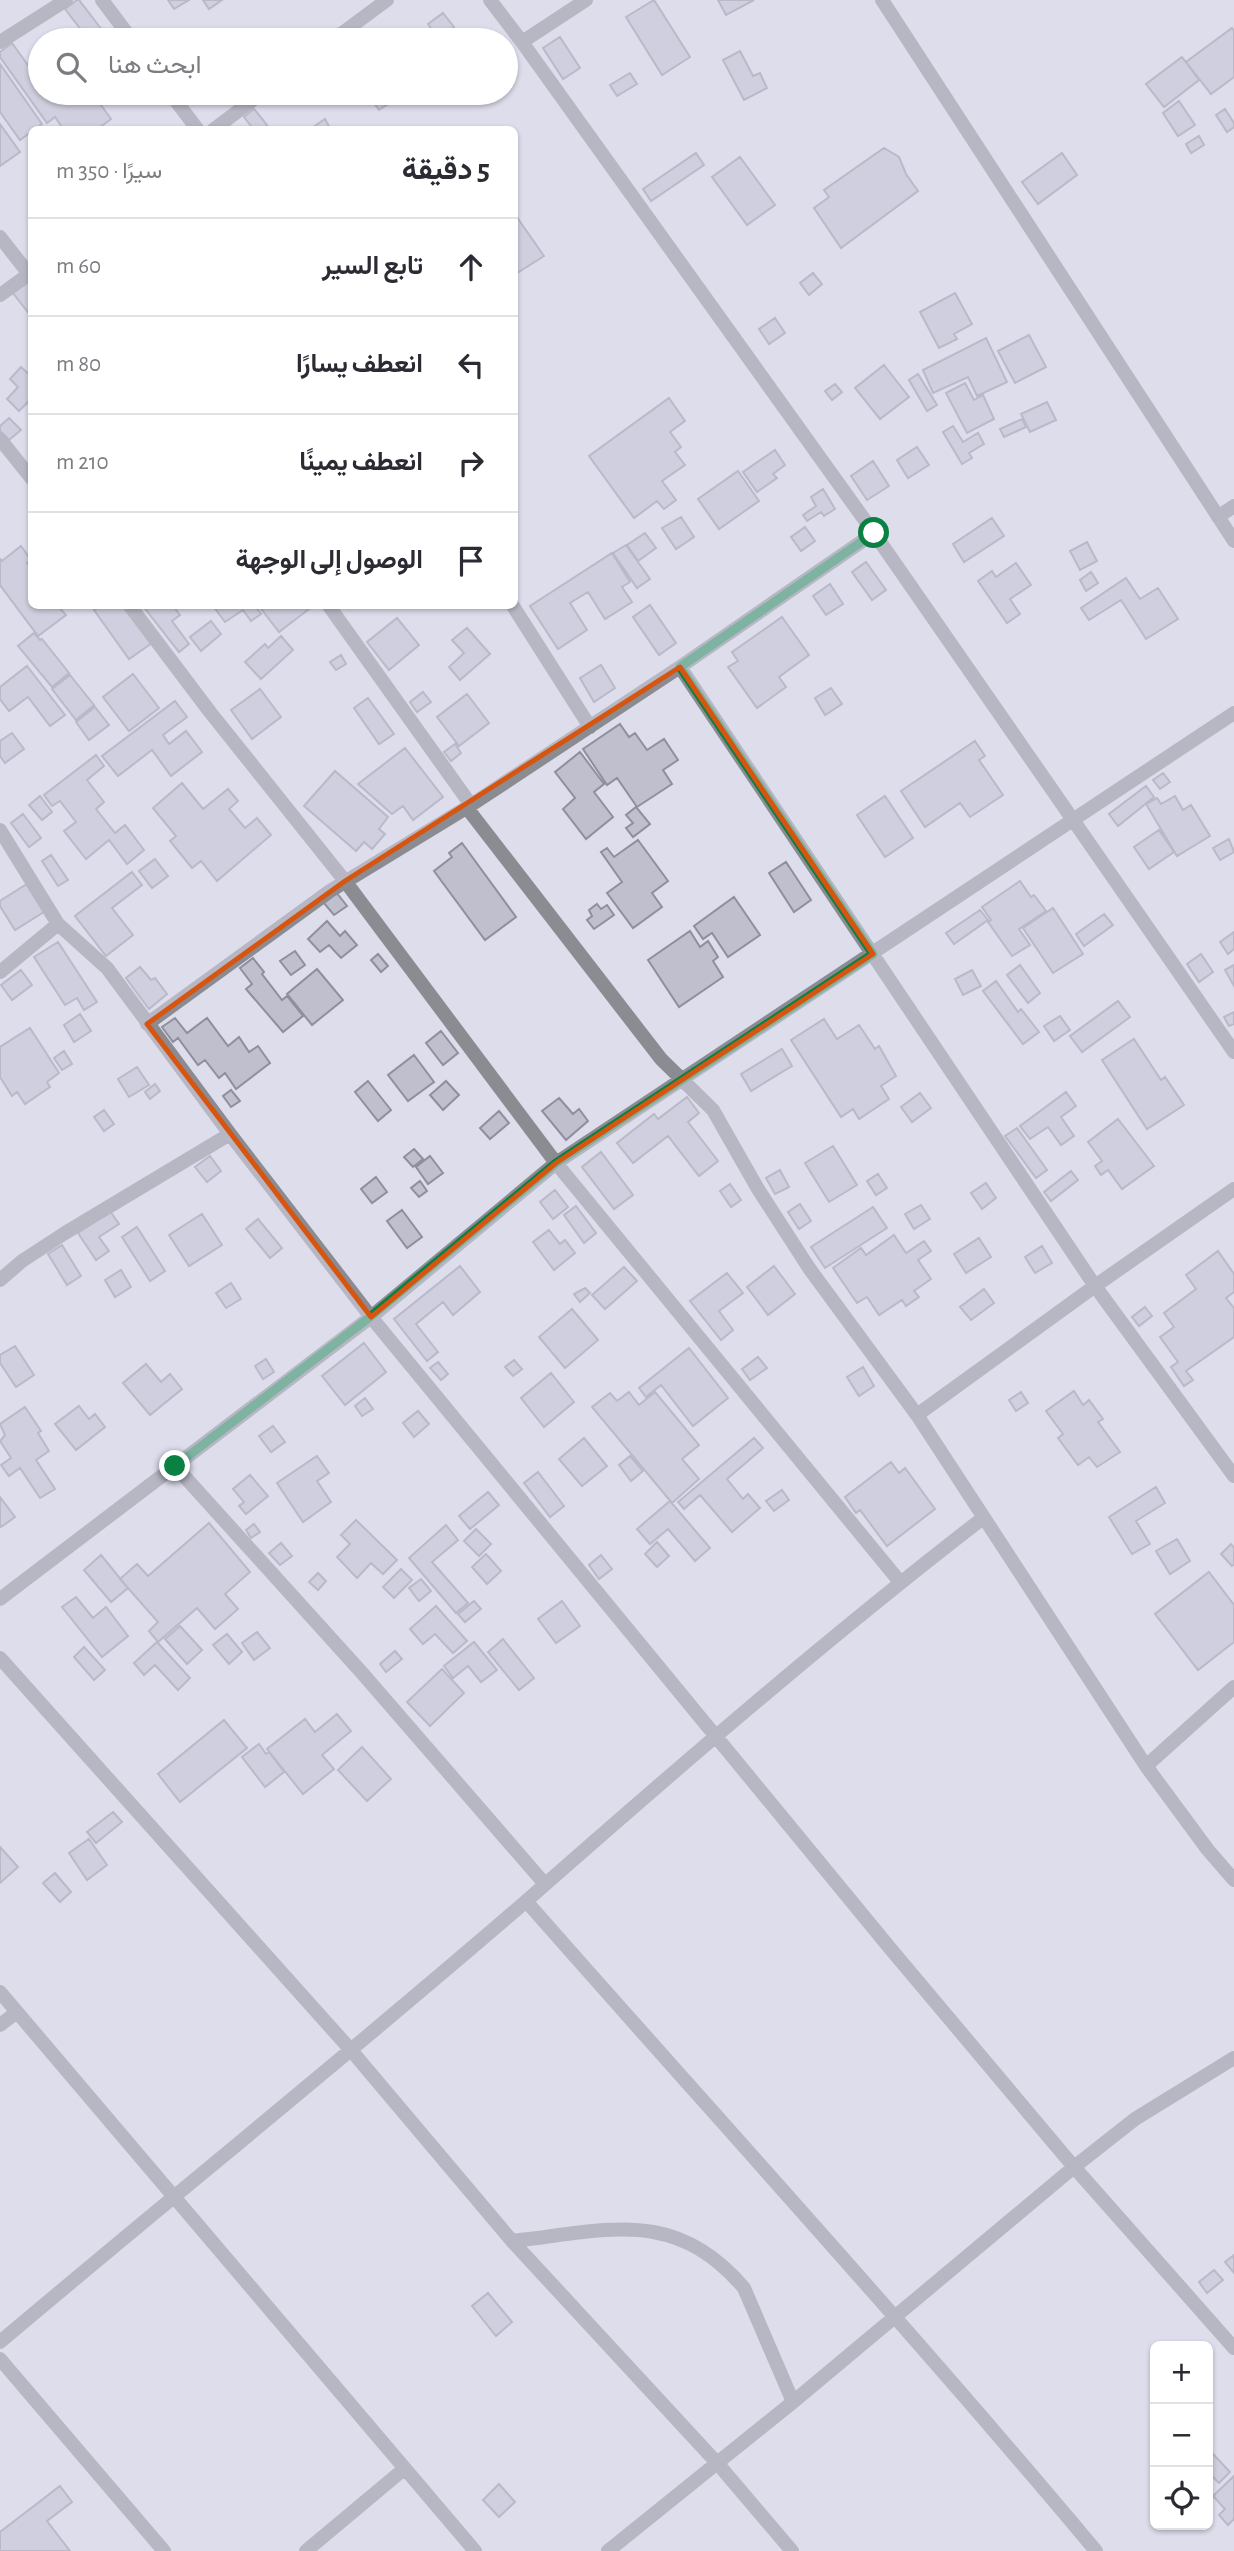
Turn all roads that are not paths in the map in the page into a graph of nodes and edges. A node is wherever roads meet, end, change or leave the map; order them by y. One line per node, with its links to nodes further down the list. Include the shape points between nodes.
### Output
1 (66, 0): 11 (street)
2 (102, 0): 7 (street)
3 (387, 0): 8 (street)
4 (490, 0): 9 (street)
5 (586, 0): 12 (street)
6 (882, 0): 24 (street)
7 (123, 28)
8 (349, 28)
9 (511, 28)
10 (518, 37): 12 (street)
11 (0, 42)
12 (522, 42): 25 (street)
13 (179, 105): 15 (street)
14 (246, 105): 16 (street)
15 (195, 126)
16 (218, 126)
17 (0, 237): 18 (street)
18 (28, 271)
19 (28, 274): 20 (street)
20 (0, 295)
21 (0, 439): 22 (street)
22 (28, 474)
23 (1234, 506): 24 (street)
24 (1218, 517): 26 (street)
25 (874, 533): 30 (street); 34 (street)
26 (1234, 541)
27 (132, 609): 36 (street)
28 (336, 609): 33 (street)
29 (515, 609): 32 (street)
30 (680, 667): 32 (street); 38 (street)
31 (1234, 713): 34 (street)
32 (590, 727): 33 (street)
33 (469, 806): 36 (street); 42 (street)
34 (1072, 819): 38 (street); 41 (street)
35 (0, 830): 37 (street)
36 (345, 881): 40 (street); 44 (street)
37 (58, 924): 39 (street); 40 (street, via 107,968)
38 (873, 954): 42 (street); 47 (street)
39 (0, 972)
40 (147, 1024): 43 (street)
41 (1234, 1052)
42 (680, 1080): 44 (street); 49 (street, via 713,1110 809,1268)
43 (230, 1134): 46 (street, via 65,1233); 48 (street)
44 (556, 1163): 48 (street); 53 (street)
45 (1234, 1189): 47 (street)
46 (0, 1280)
47 (1095, 1286): 49 (street); 51 (street)
48 (370, 1317): 50 (street); 57 (street)
49 (916, 1415): 52 (street)
50 (175, 1466): 54 (street); 60 (street)
51 (1234, 1476)
52 (983, 1518): 53 (street); 58 (street)
53 (900, 1582): 57 (street)
54 (0, 1599)
55 (0, 1658): 65 (street)
56 (1234, 1687): 58 (street)
57 (716, 1736): 60 (street); 67 (street)
58 (1146, 1766): 59 (street)
59 (1234, 1880)
60 (544, 1883): 61 (street)
61 (526, 1901): 65 (street); 70 (street)
62 (0, 1992): 63 (street)
63 (17, 2012): 64 (street); 68 (street)
64 (0, 2025)
65 (351, 2049): 68 (street); 69 (street)
66 (1234, 2058): 67 (street, via 1135,2119)
67 (1074, 2167): 70 (street); 72 (street)
68 (174, 2194): 71 (street); 76 (street)
69 (512, 2241): 74 (street, via 630,2228 683,2239 705,2252 744,2288); 75 (street)
70 (896, 2317): 74 (street); 82 (street)
71 (0, 2342)
72 (1234, 2348)
73 (0, 2358): 77 (street)
74 (793, 2402): 75 (street)
75 (718, 2464): 80 (street); 81 (street)
76 (404, 2469): 78 (street); 79 (street)
77 (164, 2551)
78 (306, 2551)
79 (475, 2551)
80 (608, 2551)
81 (792, 2551)
82 (1096, 2551)

